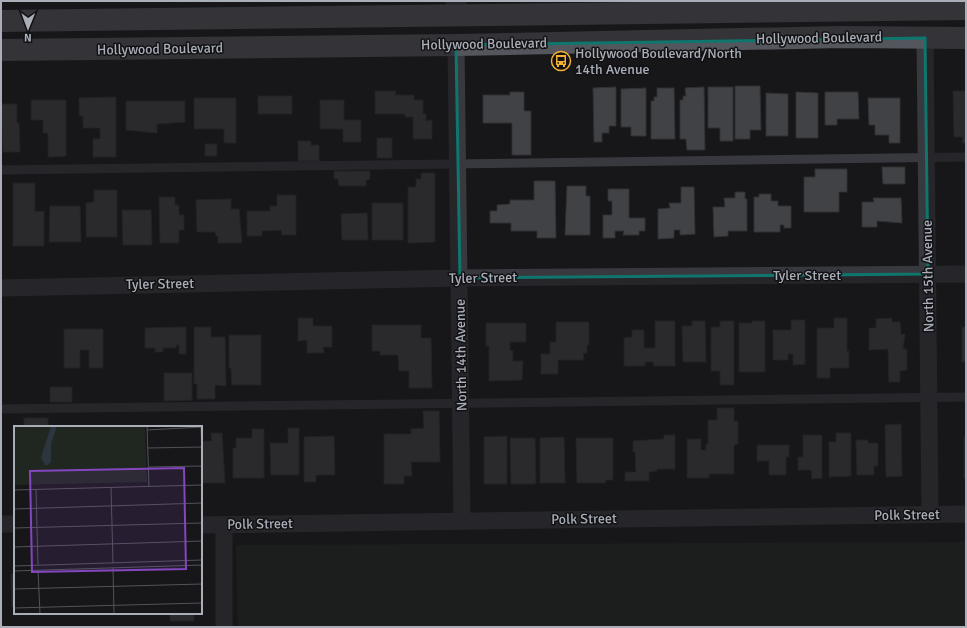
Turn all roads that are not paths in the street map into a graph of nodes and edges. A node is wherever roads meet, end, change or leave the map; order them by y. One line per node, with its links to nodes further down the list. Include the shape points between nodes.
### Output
1 (925, 5): 2 (main road, Hollywood Boulevard); 3 (main road, Hollywood Boulevard); 6 (main road, via 901,22)
2 (456, 8): 4 (main road, Hollywood Boulevard)
3 (966, 9)
4 (1, 21)
5 (966, 21): 7 (main road)
6 (841, 37): 7 (main road, Hollywood Boulevard); 9 (main road, Hollywood Boulevard)
7 (925, 38): 8 (main road, Hollywood Boulevard); 12 (street, North 15th Avenue)
8 (966, 38)
9 (456, 45): 10 (main road, Hollywood Boulevard); 13 (street, North 14th Avenue)
10 (1, 50)
11 (966, 157): 12 (lane)
12 (927, 158): 13 (lane); 15 (street, North 15th Avenue)
13 (458, 164): 14 (lane); 17 (street, North 14th Avenue)
14 (1, 170)
15 (928, 274): 16 (street, Tyler Street); 17 (street, Tyler Street); 20 (street, North 15th Avenue)
16 (966, 274)
17 (460, 278): 18 (street, Tyler Street); 21 (street, North 14th Avenue)
18 (1, 288)
19 (966, 397): 20 (lane)
20 (929, 398): 21 (lane); 23 (street, North 15th Avenue)
21 (461, 404): 22 (lane); 25 (street, North 14th Avenue)
22 (1, 409)
23 (930, 514): 24 (street, Polk Street); 25 (street, Polk Street)
24 (966, 514)
25 (462, 521): 29 (street, Polk Street)
26 (1, 524): 27 (street)
27 (14, 524)
28 (202, 525): 29 (street, Polk Street)
29 (224, 525): 30 (street)
30 (224, 627)

